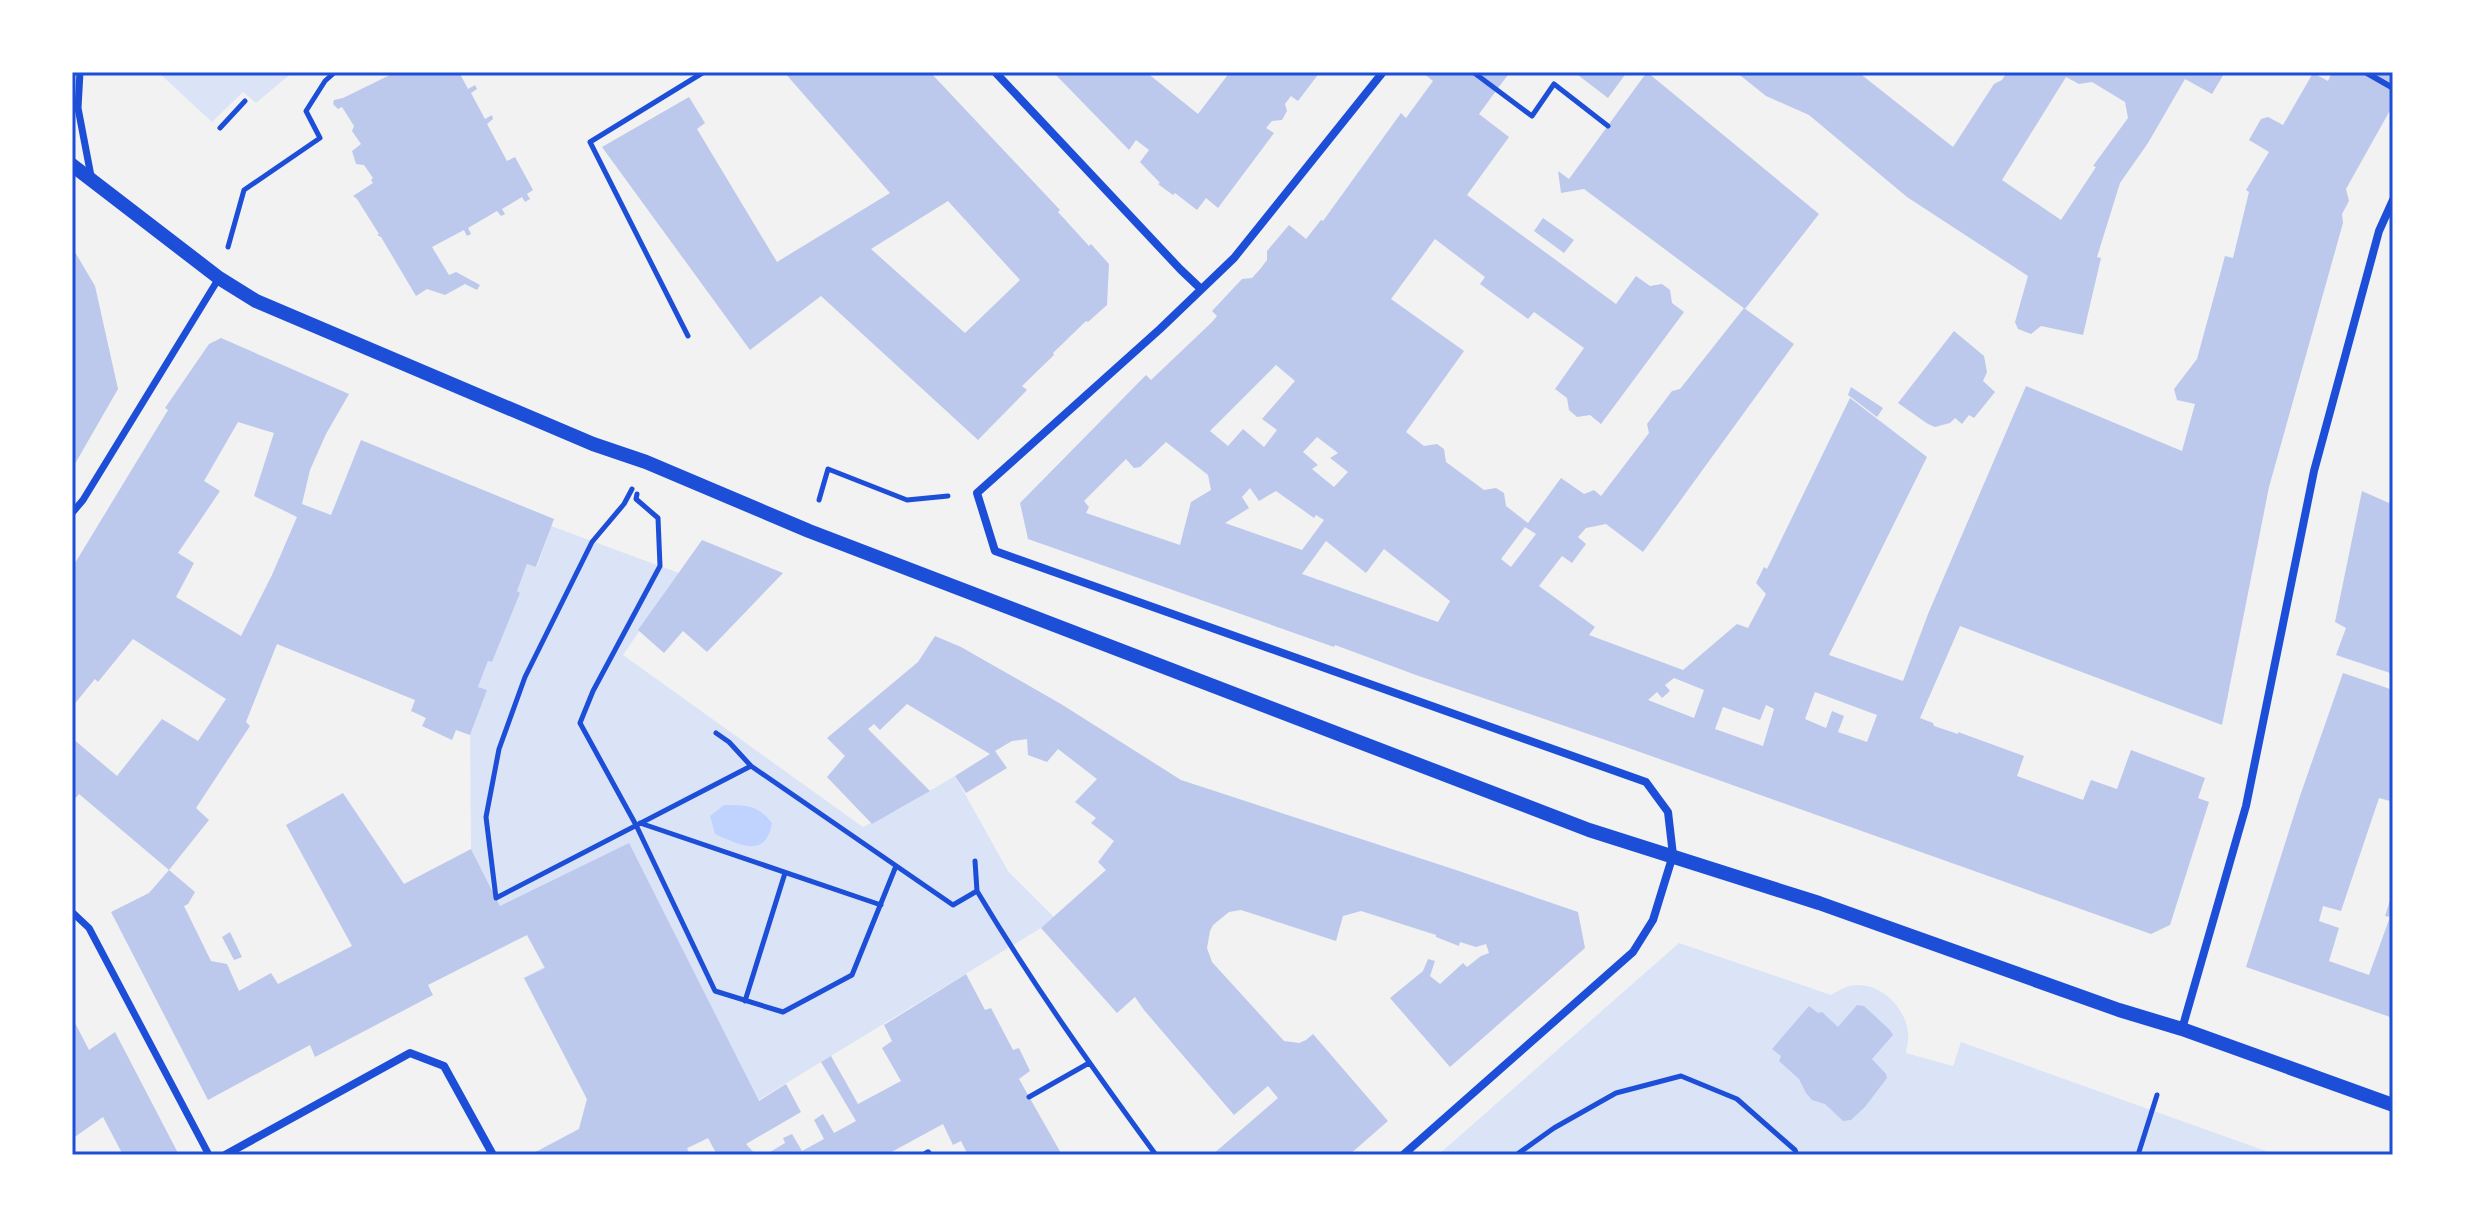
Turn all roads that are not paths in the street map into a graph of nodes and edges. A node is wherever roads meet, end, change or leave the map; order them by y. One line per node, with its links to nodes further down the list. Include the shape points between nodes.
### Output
1 (80, 72): 7 (street, via 78,108)
2 (995, 72): 10 (street)
3 (1383, 72): 10 (street, via 1234,258)
4 (2365, 72): 5 (lane)
5 (2393, 88)
6 (72, 165): 7 (street)
7 (92, 182): 9 (street)
8 (2393, 200): 14 (street, via 2379,231 2314,471 2246,806)
9 (219, 278): 11 (street); 12 (street, via 256,301 809,531 1559,819)
10 (1201, 289): 12 (street, via 977,493 995,551 1646,782 1668,812)
11 (72, 513)
12 (1673, 855): 14 (street); 19 (street, via 1653,920 1633,952)
13 (72, 912): 16 (street, via 89,928)
14 (2182, 1029): 15 (street)
15 (2393, 1105)
16 (209, 1155)
17 (225, 1155): 18 (street, via 410,1053 444,1066)
18 (493, 1155)
19 (1403, 1155)

